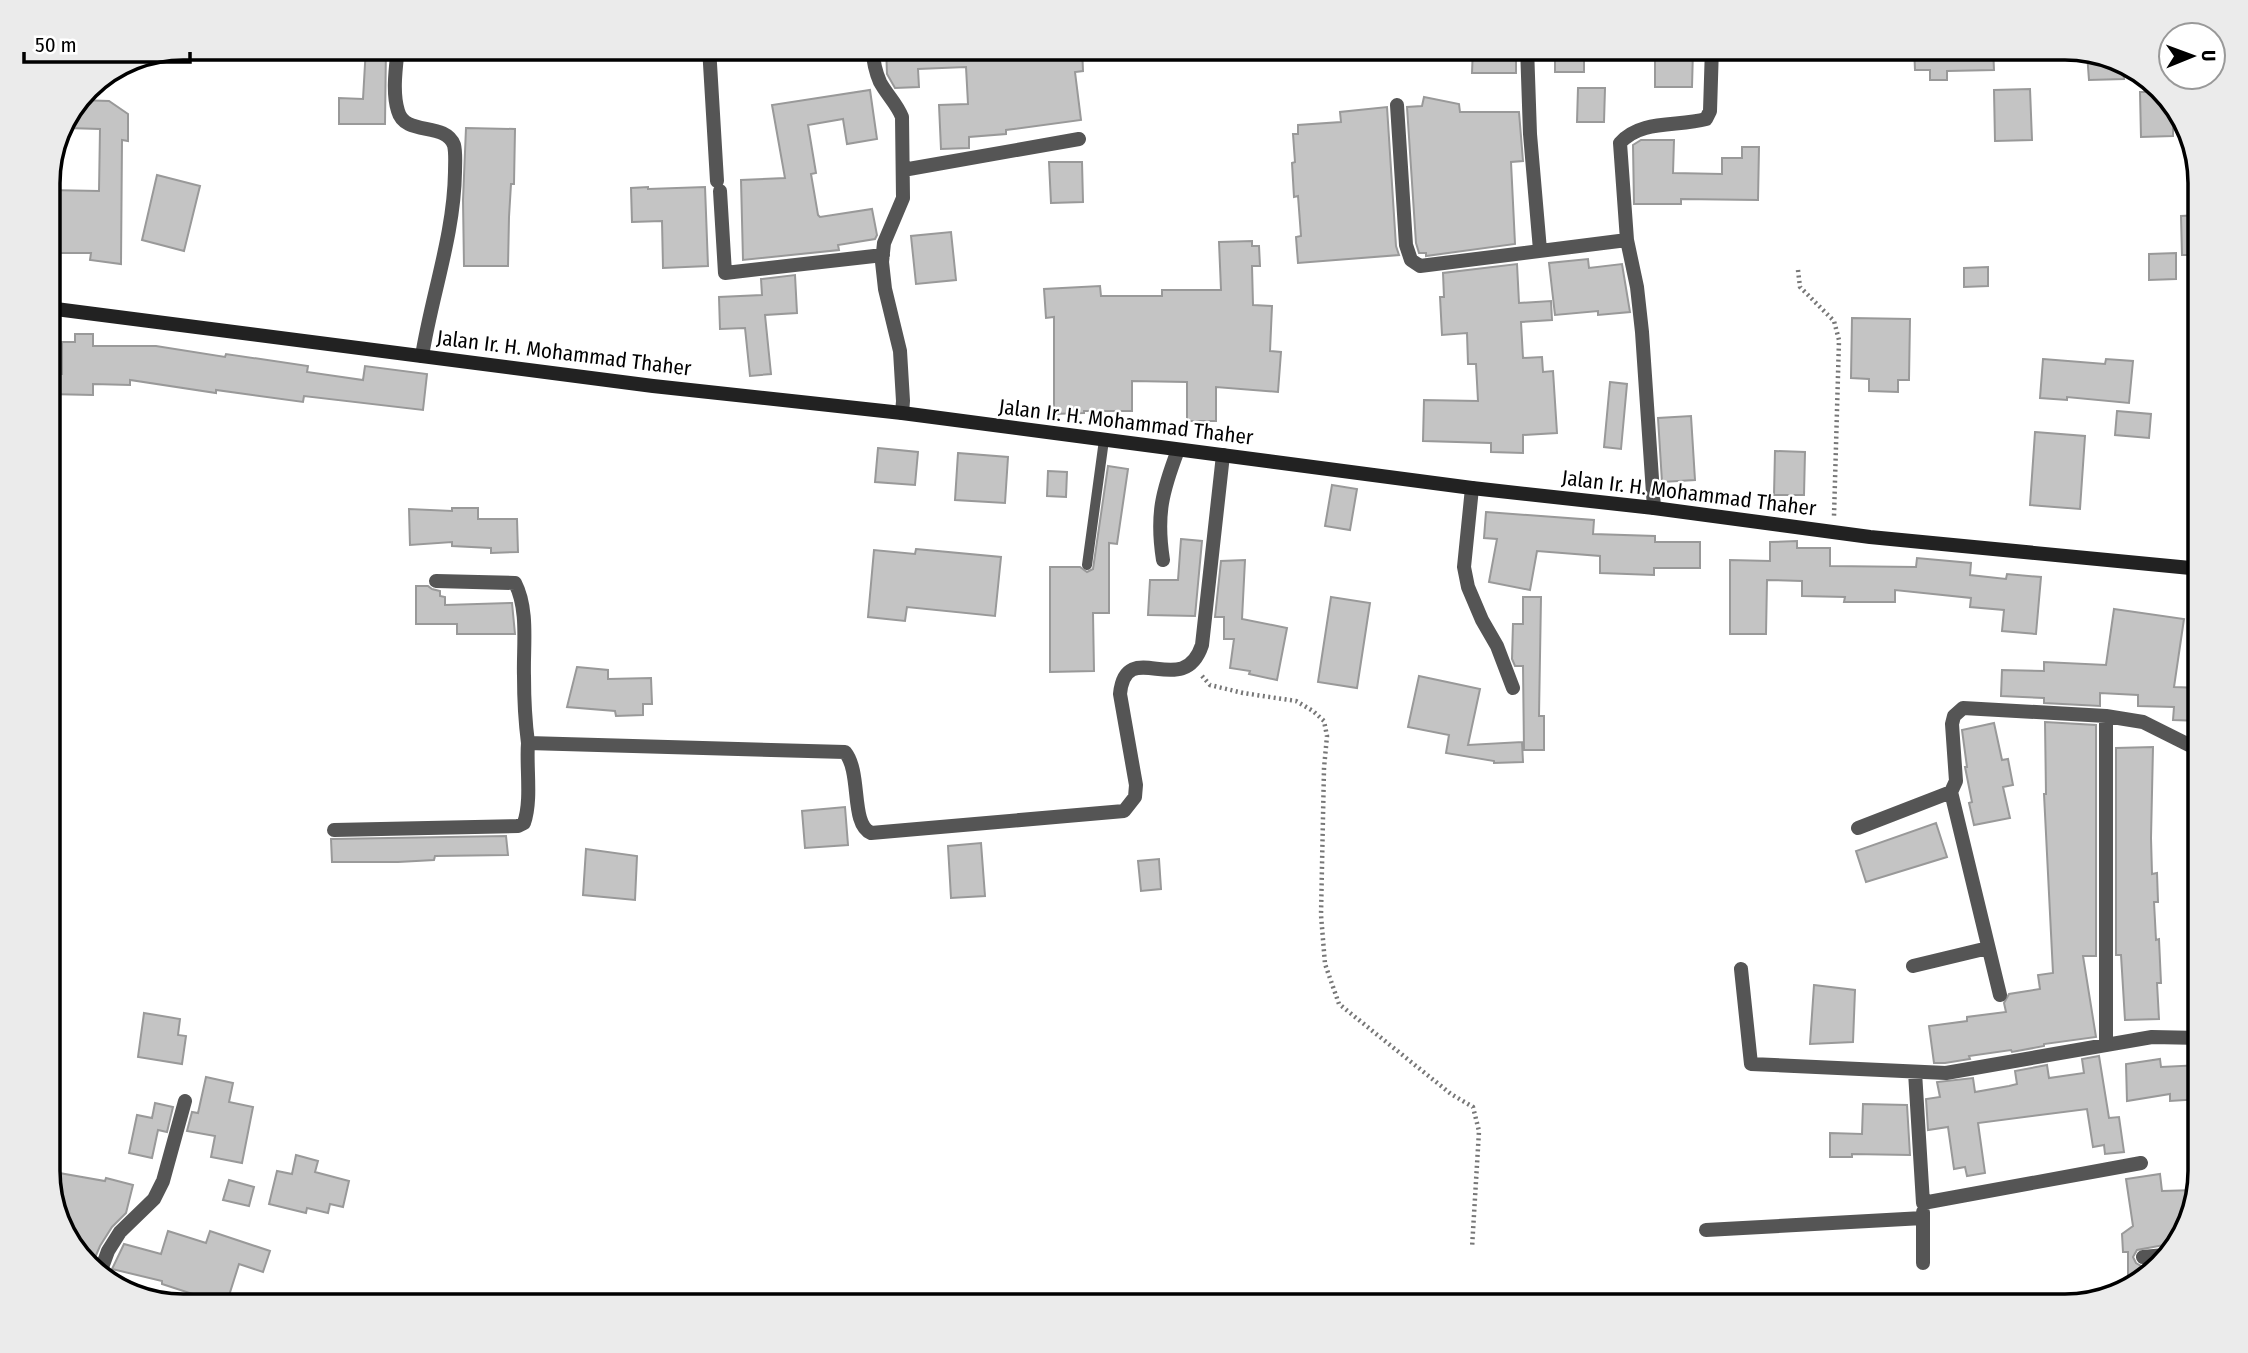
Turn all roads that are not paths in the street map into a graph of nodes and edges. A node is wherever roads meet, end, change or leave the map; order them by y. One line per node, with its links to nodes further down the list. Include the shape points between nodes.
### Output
1 (397, 60): 13 (street, via 401,118 411,126 438,131 450,138 455,148 449,239)
2 (710, 60): 11 (street, via 725,273)
3 (874, 60): 8 (street, via 880,83 902,117)
4 (1527, 60): 10 (street)
5 (1712, 60): 9 (street, via 1706,119 1645,128 1620,143)
6 (1397, 106): 10 (street, via 1406,245 1411,260 1420,266)
7 (1079, 139): 8 (street)
8 (903, 170): 11 (street, via 903,198)
9 (1627, 240): 10 (street); 19 (street, via 1642,332)
10 (1540, 250)
11 (883, 255): 14 (street, via 885,289 900,352)
12 (60, 310): 13 (main road, Jalan Ir. H. Mohammad Thaher)
13 (422, 356): 14 (main road, Jalan Ir. H. Mohammad Thaher)
14 (902, 414): 15 (main road, Jalan Ir. H. Mohammad Thaher)
15 (1104, 440): 16 (main road, Jalan Ir. H. Mohammad Thaher); 21 (lane)
16 (1178, 450): 17 (main road, Jalan Ir. H. Mohammad Thaher); 20 (street, via 1160,510)
17 (1223, 455): 18 (main road, Jalan Ir. H. Mohammad Thaher); 26 (street, via 1198,657 1181,670 1135,667 1122,681 1120,694 1136,785 1135,797 1124,811 872,833 860,822 855,773 845,752)
18 (1472, 488): 19 (main road, Jalan Ir. H. Mohammad Thaher); 24 (street, via 1464,567 1468,587)
19 (1654, 508): 22 (main road, Jalan Ir. H. Mohammad Thaher, via 1833,532)
20 (1163, 560)
21 (1087, 565)
22 (2188, 568)
23 (436, 581): 26 (street, via 515,583 521,594)
24 (1513, 688)
25 (2106, 716): 27 (street, via 2143,722); 28 (street, via 1963,708 1952,724 1956,781); 36 (street)
26 (528, 743): 30 (street, via 524,823)
27 (2188, 744)
28 (1951, 792): 29 (street); 31 (street)
29 (1858, 828)
30 (334, 830)
31 (1988, 948): 32 (street); 34 (street)
32 (1913, 966)
33 (1741, 969): 37 (street, via 1751,1064)
34 (2000, 995)
35 (2188, 1038): 36 (street, via 2152,1037)
36 (2106, 1045): 37 (street, via 1946,1073)
37 (1915, 1072): 40 (street)
38 (185, 1101): 45 (street, via 154,1199 120,1232)
39 (2141, 1163): 40 (street)
40 (1923, 1211): 41 (street); 44 (street)
41 (1706, 1230)
42 (2153, 1256): 43 (street)
43 (2143, 1257)
44 (1923, 1263)
45 (103, 1264)

